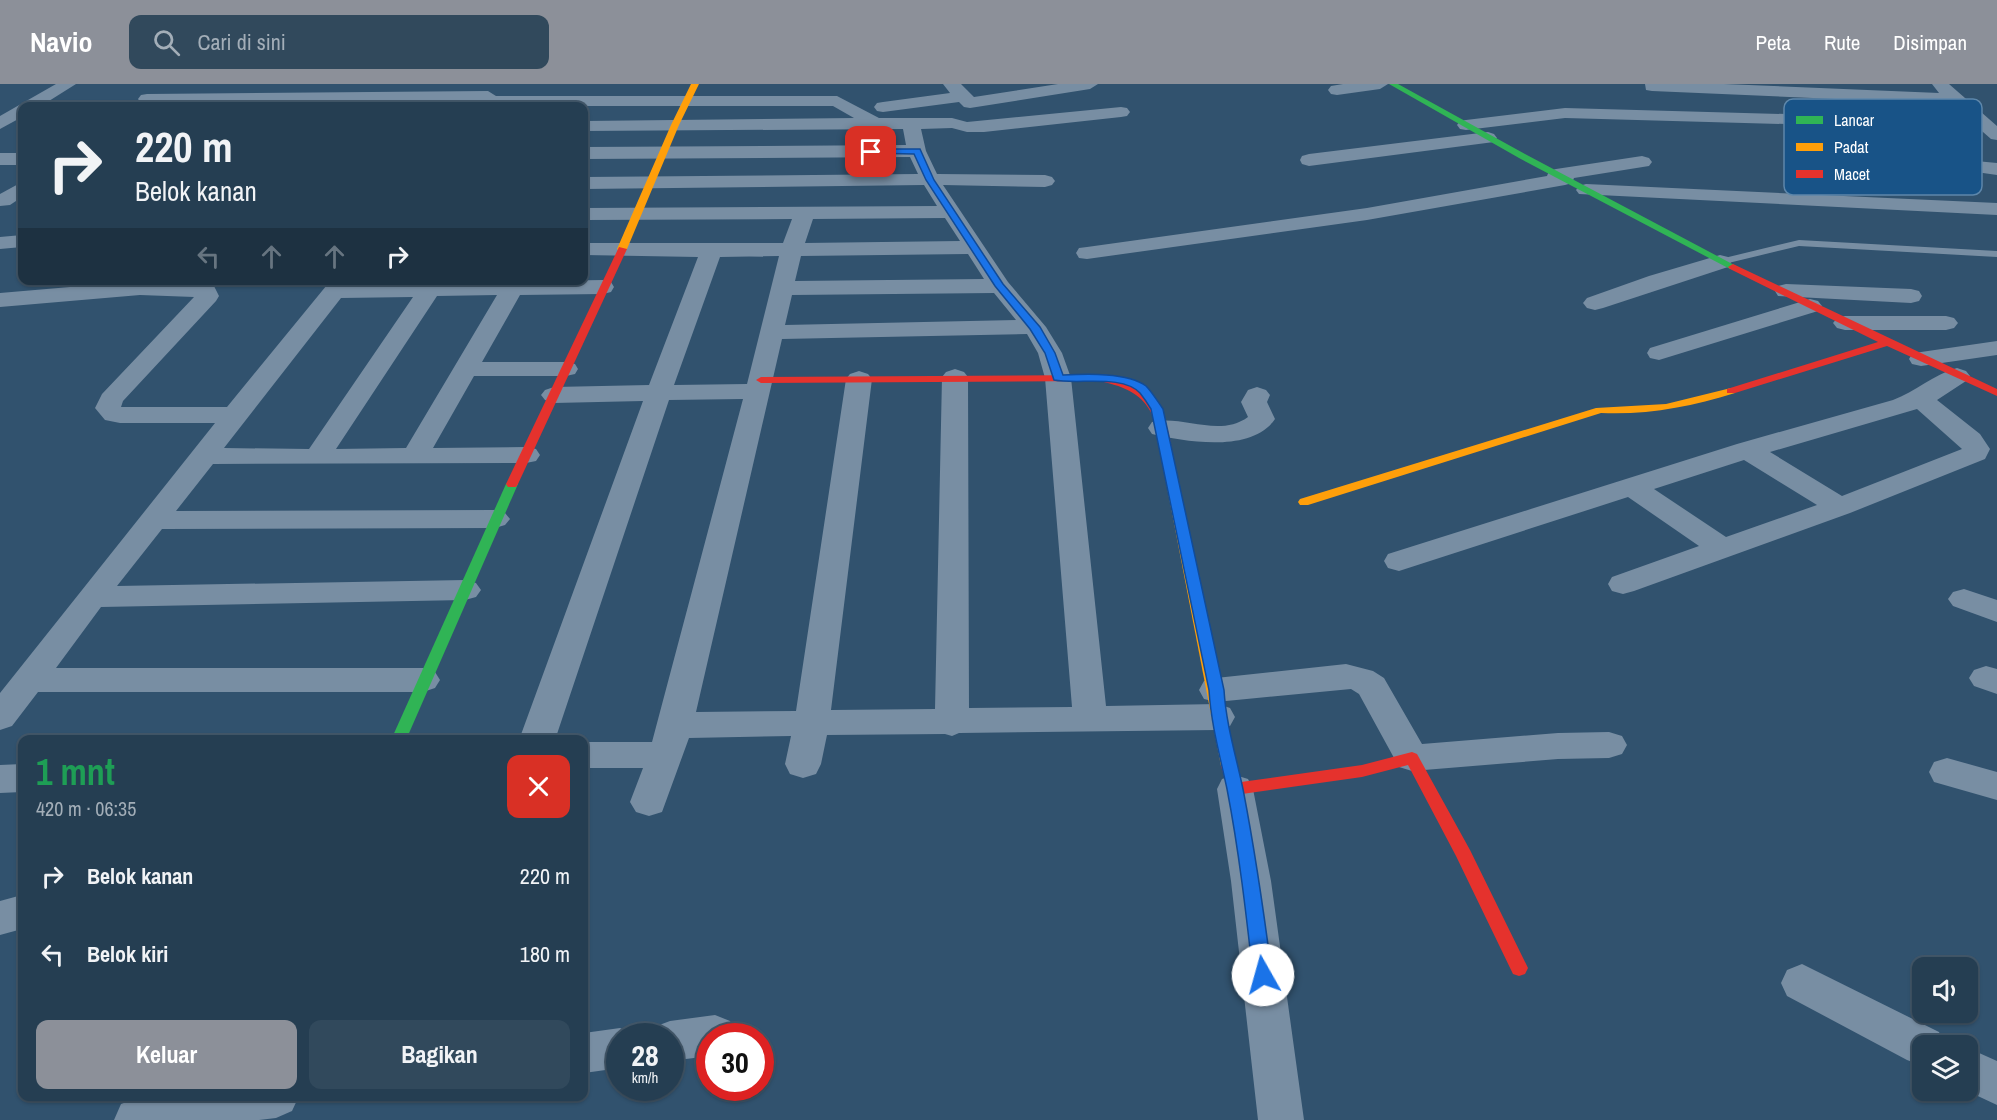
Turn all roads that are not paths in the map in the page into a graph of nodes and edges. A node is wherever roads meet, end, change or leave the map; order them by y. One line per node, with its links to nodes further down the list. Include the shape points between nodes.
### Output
1 (68, 84): 19 (street)
2 (165, 84): 20 (street)
3 (231, 84): 21 (street)
4 (298, 84): 22 (street)
5 (362, 84): 23 (street)
6 (428, 84): 24 (street)
7 (1090, 84): 18 (street)
8 (1380, 84): 15 (street)
9 (1393, 84): 34 (street)
10 (1826, 84): 16 (street)
11 (826, 85): 13 (street)
12 (1652, 86): 16 (street)
13 (693, 90): 17 (street); 27 (street, via 837,101); 33 (street)
14 (957, 90): 18 (street, via 970,103); 27 (street)
15 (1337, 90)
16 (1946, 91)
17 (490, 95): 24 (street)
18 (1028, 95): 30 (street, via 953,116 949,118)
19 (36, 102)
20 (143, 102)
21 (208, 102)
22 (277, 102): 23 (street)
23 (344, 102): 24 (street)
24 (410, 102)
25 (1121, 112): 30 (street, via 984,128)
26 (18, 113): 31 (street)
27 (880, 116): 32 (street); 33 (street)
28 (1784, 119): 34 (street, via 1565,113)
29 (1982, 122): 38 (street)
30 (952, 123): 32 (street)
31 (0, 124)
32 (911, 124): 41 (street)
33 (675, 125): 35 (street); 43 (street)
34 (1466, 125): 39 (street)
35 (588, 126)
36 (0, 134): 37 (street)
37 (18, 134)
38 (1997, 135)
39 (1488, 138): 40 (street); 46 (street)
40 (1507, 148): 47 (street); 51 (street)
41 (917, 151): 43 (street); 52 (street)
42 (588, 153): 43 (street)
43 (664, 153): 53 (street)
44 (0, 159): 45 (street)
45 (18, 159)
46 (1309, 160)
47 (1407, 162)
48 (1642, 162): 51 (street)
49 (1982, 167): 50 (street)
50 (1997, 168)
51 (1561, 177): 56 (street); 70 (street, via 1367,214)
52 (930, 180): 53 (street); 54 (street); 58 (street)
53 (651, 181): 55 (street); 59 (street)
54 (1045, 181)
55 (588, 183)
56 (1594, 195): 57 (street); 62 (street); 72 (street)
57 (1997, 209)
58 (952, 212): 61 (street); 65 (street)
59 (640, 213): 60 (street); 61 (street); 66 (street)
60 (588, 214)
61 (804, 214): 68 (street)
62 (1997, 218)
63 (18, 242): 64 (street)
64 (0, 243)
65 (976, 247): 68 (street); 74 (street)
66 (623, 248): 67 (street); 69 (street); 75 (street)
67 (588, 249)
68 (792, 249): 69 (street); 76 (street)
69 (711, 250): 100 (street)
70 (1087, 253)
71 (1997, 254): 72 (lane, via 1799,243)
72 (1720, 262): 78 (street); 82 (street)
73 (339, 286): 79 (street); 104 (street)
74 (1000, 286): 76 (street); 86 (street)
75 (603, 288): 77 (street); 93 (street)
76 (783, 288): 87 (street)
77 (512, 290): 79 (street); 92 (street)
78 (1779, 291): 80 (street); 83 (street)
79 (428, 292): 110 (street)
80 (1911, 296)
81 (0, 300): 104 (street, via 140,288 206,291 208,296 111,399 108,408 120,415)
82 (1595, 303)
83 (1810, 306): 84 (street); 90 (street)
84 (1845, 323): 85 (street); 88 (street)
85 (1946, 323)
86 (1035, 327): 87 (street); 96 (street)
87 (771, 332): 98 (street)
88 (1886, 343): 91 (street); 112 (street, via 1666,408 1600,411)
89 (1997, 348): 91 (street)
90 (1659, 353)
91 (1921, 359): 94 (street)
92 (466, 369): 93 (street); 107 (street)
93 (566, 369): 101 (street)
94 (1958, 376): 99 (street); 103 (street)
95 (955, 377): 96 (street); 97 (street); 129 (street)
96 (1058, 378): 105 (street, via 1098,378 1134,384 1157,409); 127 (street)
97 (859, 379): 98 (street); 128 (street)
98 (760, 386): 100 (street); 132 (street)
99 (1997, 393)
100 (658, 394): 101 (street); 131 (street)
101 (554, 395): 108 (street)
102 (1257, 395): 105 (street, via 1254,402 1262,419 1245,429 1205,434)
103 (1920, 399): 106 (street); 113 (street, via 1970,440 1976,453)
104 (234, 415): 109 (street)
105 (1161, 428): 125 (street)
106 (1747, 450): 111 (street); 113 (street)
107 (415, 455): 108 (street); 110 (street)
108 (526, 455): 114 (street)
109 (205, 456): 110 (street); 115 (street)
110 (317, 458)
111 (1632, 487): 116 (street); 117 (street)
112 (1304, 502)
113 (1840, 507): 116 (street)
114 (495, 519): 115 (street); 119 (street)
115 (153, 520): 120 (street)
116 (1723, 549): 118 (street)
117 (1399, 561)
118 (1623, 584)
119 (465, 590): 120 (street); 124 (street)
120 (92, 597): 123 (street)
121 (1964, 599): 122 (street)
122 (1997, 611)
123 (29, 680): 124 (street); 126 (street)
124 (423, 680): 130 (street)
125 (1217, 704): 127 (street); 135 (street, via 1323,678 1361,679 1372,686); 141 (street)
126 (0, 717)
127 (1090, 720): 129 (street)
128 (812, 722): 129 (street); 132 (street); 136 (street)
129 (952, 723)
130 (400, 735)
131 (539, 735)
132 (670, 740): 134 (street); 142 (street)
133 (1609, 745): 135 (street)
134 (588, 754)
135 (1412, 758): 141 (street, via 1362,771); 145 (street)
136 (803, 764)
137 (1947, 772): 140 (street)
138 (0, 778): 139 (street)
139 (18, 778)
140 (1997, 786)
141 (1235, 789): 155 (street, via 1251,881)
142 (649, 802)
143 (18, 913): 144 (street)
144 (0, 918)
145 (1520, 968)
146 (1802, 983): 147 (street)
147 (1912, 1040)
148 (606, 1050): 149 (street)
149 (588, 1052)
150 (1978, 1075): 151 (street)
151 (1997, 1084)
152 (244, 1101): 153 (street)
153 (199, 1108): 154 (street)
154 (137, 1120)
155 (1281, 1120)

